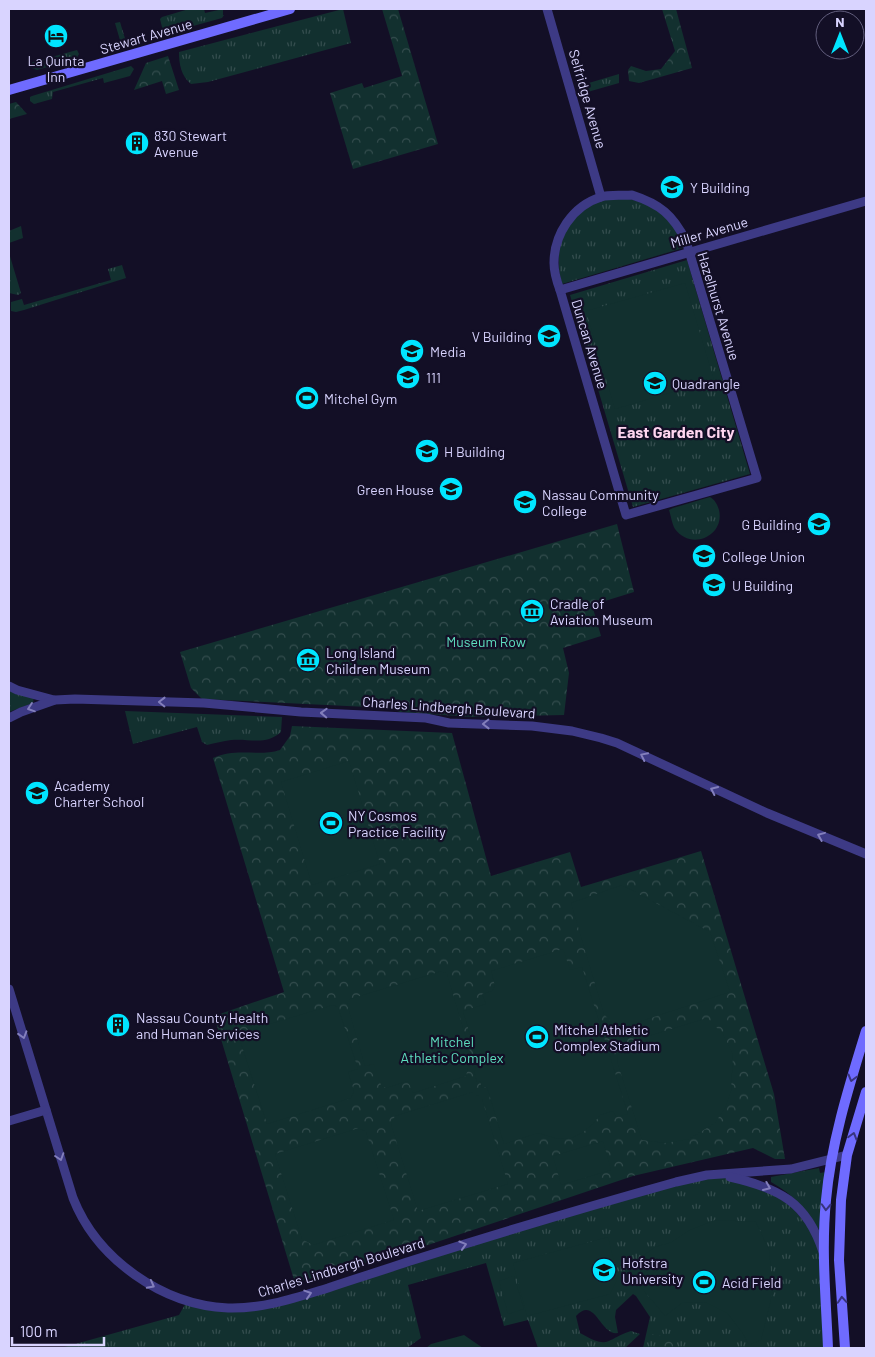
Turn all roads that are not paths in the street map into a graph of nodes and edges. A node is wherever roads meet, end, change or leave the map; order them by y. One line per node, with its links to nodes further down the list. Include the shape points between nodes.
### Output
1 (290, 9): 3 (main road, Stewart Avenue)
2 (547, 9): 4 (street, Selfridge Avenue)
3 (9, 90)
4 (601, 197): 6 (street, Hazelhurst Avenue, via 632,195 658,206 678,225); 7 (street, Duncan Avenue, via 578,211 560,233 554,265)
5 (866, 200): 6 (street, Miller Avenue)
6 (689, 253): 7 (street, Miller Avenue); 8 (street, Hazelhurst Avenue, via 757,478)
7 (560, 290): 8 (street, Duncan Avenue)
8 (626, 515)
9 (9, 686): 10 (street)
10 (54, 700): 11 (street, Charles Lindbergh Boulevard, one-way to 11); 12 (street, Charles Lindbergh Boulevard, one-way to 10, via 767,813 617,744 572,731 204,703)
11 (9, 718)
12 (866, 854)
13 (9, 989): 16 (street, Charles Lindbergh Boulevard, one-way to 16)
14 (866, 1031): 19 (main road, one-way to 19)
15 (866, 1092): 18 (main road, one-way to 15)
16 (46, 1110): 17 (street); 20 (street, Charles Lindbergh Boulevard, one-way to 20, via 77,1209 99,1244 147,1283 181,1299 227,1308 287,1301 600,1203 696,1178)
17 (9, 1122)
18 (847, 1155): 19 (street, Charles Lindbergh Boulevard); 23 (main road, one-way to 18, via 839,1233)
19 (832, 1159): 20 (street, Charles Lindbergh Boulevard, via 782,1170); 21 (main road, one-way to 21)
20 (720, 1175): 21 (street, one-way to 21, via 764,1186 783,1196 800,1210 810,1224)
21 (823, 1255): 22 (main road)
22 (828, 1348)
23 (845, 1348)

